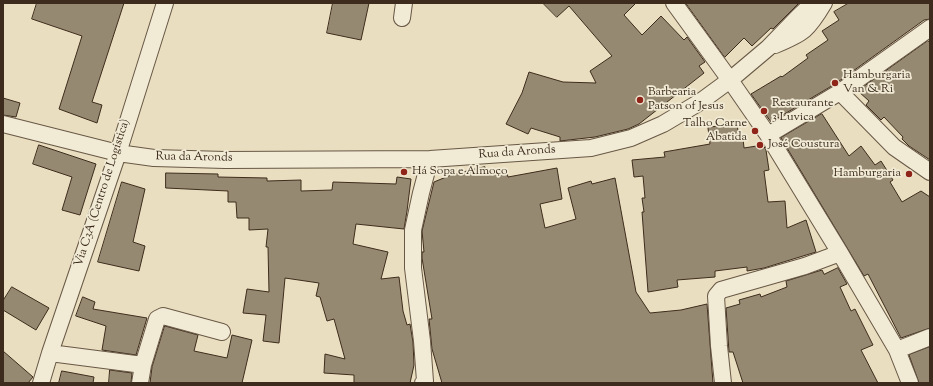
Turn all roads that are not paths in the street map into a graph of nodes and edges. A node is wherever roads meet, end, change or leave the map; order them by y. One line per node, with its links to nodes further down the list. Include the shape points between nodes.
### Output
1 (165, 3): 11 (street, Via C3A (Centro de Logística))
2 (674, 3): 7 (street)
3 (813, 3): 6 (street)
4 (824, 3): 6 (street, via 811,25 803,32)
5 (930, 28): 8 (street)
6 (768, 48): 7 (street, Rua da Aronds)
7 (730, 80): 10 (street); 12 (street, Rua da Aronds, via 669,120 630,138 591,148)
8 (840, 92): 10 (street); 13 (street, via 894,147)
9 (3, 124): 11 (street, Rua da Aronds)
10 (768, 135): 14 (street)
11 (118, 153): 12 (street, Rua da Aronds, via 154,158 226,160); 18 (street, Via C3A (Centro de Logística))
12 (430, 159): 20 (street, via 413,230 413,268)
13 (930, 172)
14 (840, 253): 17 (street); 23 (street, via 719,292 716,296)
15 (222, 332): 19 (street, via 160,317)
16 (930, 337): 17 (street)
17 (897, 350): 24 (street)
18 (50, 353): 19 (street); 21 (street, Via C3A (Centro de Logística))
19 (143, 365): 22 (street)
20 (425, 382)
21 (41, 383)
22 (140, 383)
23 (723, 383)
24 (910, 383)

